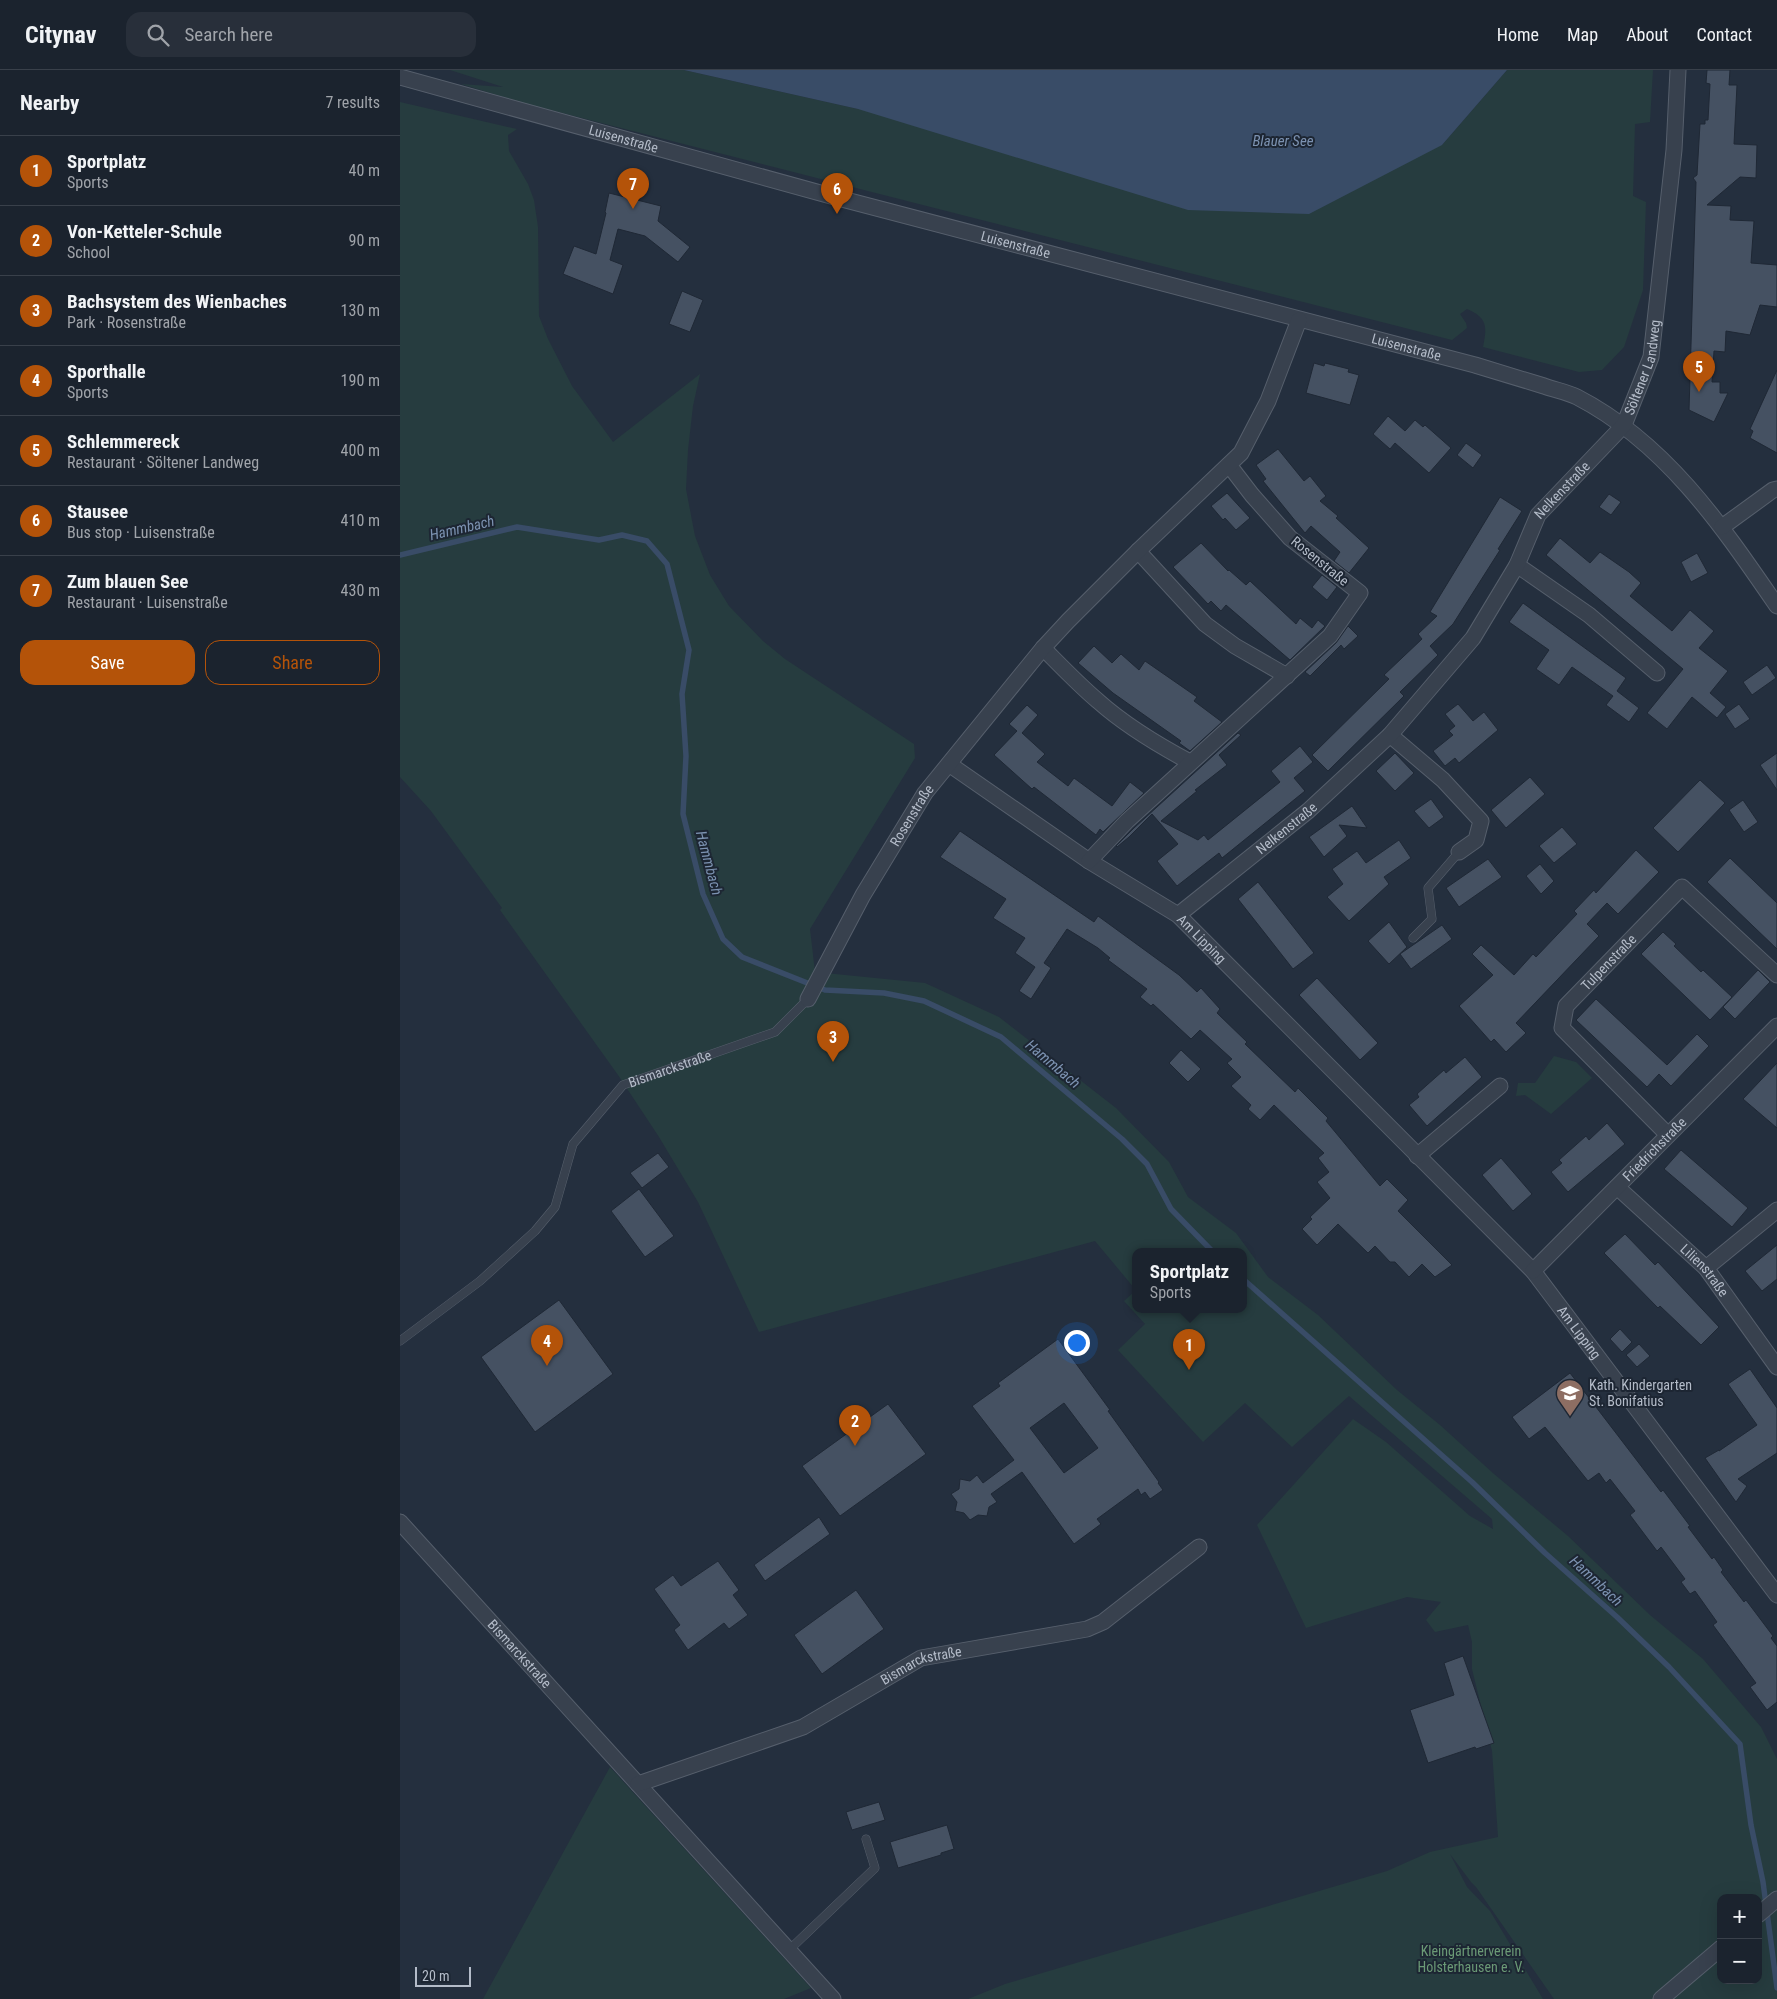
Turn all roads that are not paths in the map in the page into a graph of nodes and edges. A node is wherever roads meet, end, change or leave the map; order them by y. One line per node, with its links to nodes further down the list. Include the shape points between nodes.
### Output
1 (1678, 70): 4 (street, Söltener Landweg, via 1674,150 1651,358)
2 (400, 77): 3 (street, Luisenstraße)
3 (1299, 320): 4 (street, Luisenstraße, via 1475,365 1576,396); 5 (street, Rosenstraße, via 1268,402 1241,453)
4 (1624, 425): 7 (street, Söltener Landweg, via 1662,458); 9 (street, Nelkenstraße, via 1538,515)
5 (1229, 464): 8 (street, Rosenstraße); 13 (street, Rosenstraße, via 1290,538 1360,593 1330,636)
6 (1777, 489): 7 (street)
7 (1722, 526): 10 (street, Söltener Landweg)
8 (1138, 551): 11 (street, Rosenstraße); 13 (street, via 1206,624 1235,646)
9 (1517, 565): 12 (street, via 1589,615); 14 (street, Nelkenstraße, via 1473,638)
10 (1777, 606)
11 (1043, 648): 15 (street, via 1116,716 1153,742); 16 (street, Rosenstraße)
12 (1657, 673)
13 (1287, 676): 15 (street, Rosenstraße)
14 (1390, 735): 17 (street, via 1443,780 1480,821 1476,840); 19 (street, Nelkenstraße, via 1308,812)
15 (1190, 762): 18 (street, Rosenstraße)
16 (949, 764): 18 (street, Am Lipping); 22 (street, Rosenstraße, via 925,793 864,895)
17 (1459, 852): 20 (lane, via 1428,888 1432,919)
18 (1089, 861): 19 (street, Am Lipping)
19 (1178, 915): 26 (street, Am Lipping)
20 (1413, 938)
21 (1777, 975): 25 (street, Tulpenstraße, via 1682,887 1566,1006 1562,1028)
22 (808, 1000): 31 (lane, Bismarckstraße, via 775,1032 623,1085 573,1144 555,1207 480,1281)
23 (1777, 1026): 25 (street, Friedrichstraße)
24 (1500, 1086): 26 (street)
25 (1668, 1135): 27 (street, Friedrichstraße)
26 (1417, 1156): 30 (street, Am Lipping)
27 (1617, 1188): 29 (street, Lilienstraße); 30 (street, Friedrichstraße)
28 (1777, 1210): 29 (street)
29 (1706, 1268): 32 (street, Lilienstraße)
30 (1532, 1271): 35 (street, Am Lipping)
31 (400, 1341)
32 (1777, 1366)
33 (400, 1522): 36 (street, Bismarckstraße)
34 (1199, 1548): 36 (street, Bismarckstraße, via 1104,1622 1087,1629 921,1658 803,1727)
35 (1777, 1595)
36 (638, 1784): 40 (street, Bismarckstraße)
37 (866, 1839): 40 (lane, via 875,1868)
38 (1777, 1899): 39 (street)
39 (1762, 1912)
40 (789, 1950): 42 (street, Bismarckstraße)
41 (1717, 1951): 43 (street)
42 (833, 1999)
43 (1661, 1999)

